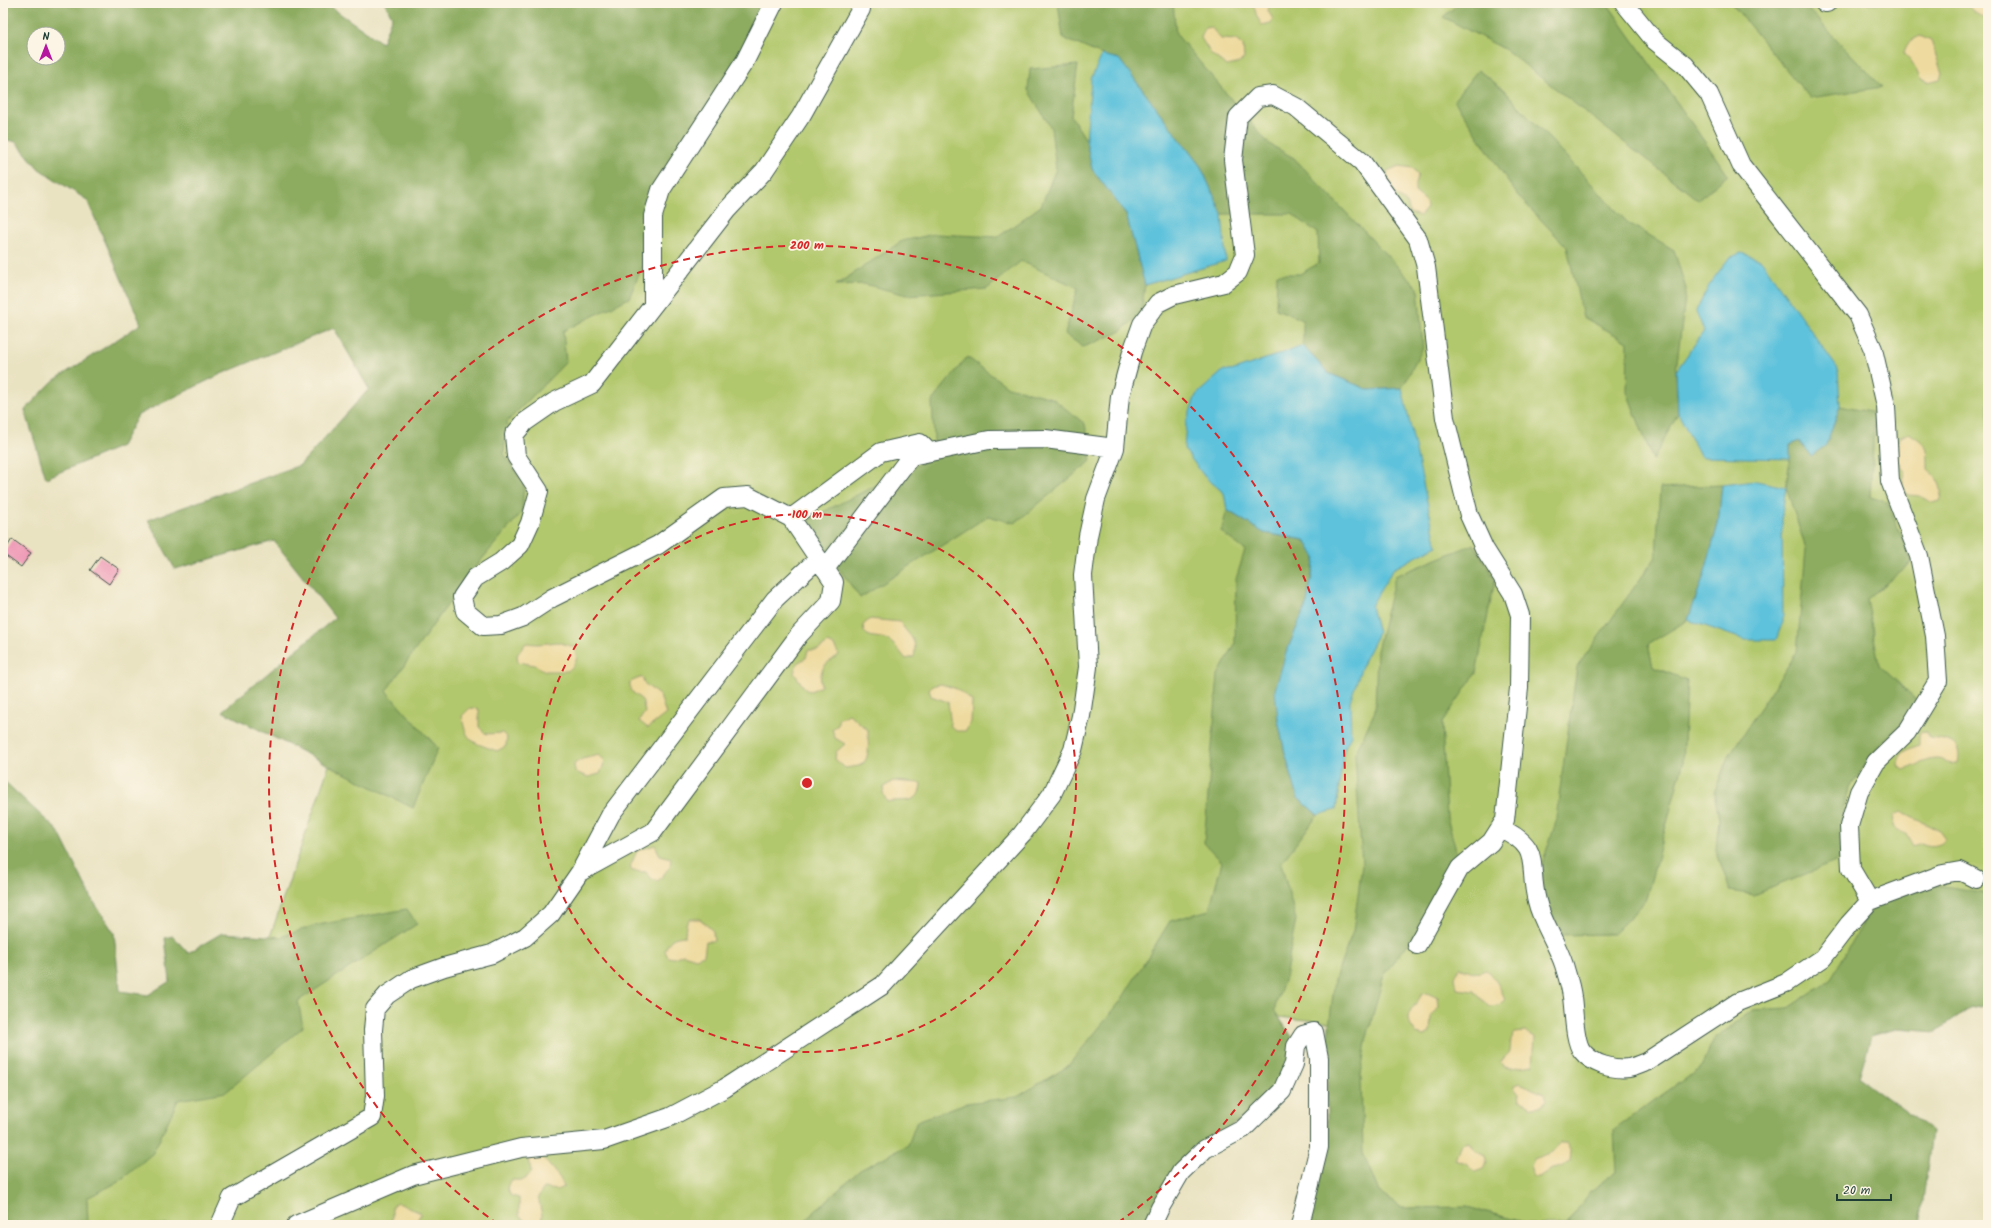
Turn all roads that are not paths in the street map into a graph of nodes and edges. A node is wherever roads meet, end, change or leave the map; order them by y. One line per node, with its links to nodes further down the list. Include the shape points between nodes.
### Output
1 (774, 3): 4 (street, via 745,61 661,190 653,216)
2 (860, 3): 4 (street, via 860,9 801,116 764,171 726,210)
3 (1624, 3): 12 (street, via 1655,41 1685,65 1709,94 1741,165 1858,315 1872,349 1886,406 1890,481 1919,556 1935,636 1938,681 1907,732 1876,762 1859,792 1849,826 1851,869)
4 (653, 303): 7 (street, via 592,384 554,402 525,422 514,435 516,456 539,491 530,524 520,545 475,578 462,597 465,611 483,626 501,625 523,617 552,598 658,545 724,498 748,496)
5 (1115, 448): 6 (street, via 1046,439 989,440); 9 (street, via 1120,396 1142,324 1158,303 1174,295 1224,283 1238,272 1245,255 1233,160 1238,117 1258,97 1273,95 1296,107 1362,162 1418,239 1426,266 1445,418 1468,515 1484,548 1513,594 1520,615 1519,688 1505,820); 15 (street, via 1096,499 1083,575 1088,667 1073,750 1052,794 1022,834 883,985 725,1088 670,1117 604,1140 521,1148 412,1175)
6 (930, 452): 7 (street, via 920,443 881,452); 8 (street, via 912,456)
7 (791, 518): 8 (street)
8 (822, 564): 10 (street, via 776,599 611,814); 10 (street, via 834,582 831,601 799,635 653,832)
9 (1500, 828): 12 (street, via 1528,847 1534,871 1536,901 1564,964 1581,1050 1609,1068 1629,1068 1646,1062 1738,1002 1786,983 1823,958); 13 (street, via 1491,842 1460,868)
10 (580, 872): 14 (street, via 552,914 525,937 492,954 444,967 411,980 387,995 375,1009 375,1096 372,1117 232,1198)
11 (1976, 879): 12 (street, via 1960,871 1942,874)
12 (1870, 901)
13 (1417, 945)
14 (220, 1225)
15 (296, 1225)
16 (1152, 1225): 17 (street, via 1182,1172 1205,1149 1243,1129 1282,1091 1294,1064 1296,1046 1303,1035 1314,1032 1319,1058 1319,1147)
17 (1300, 1225)

